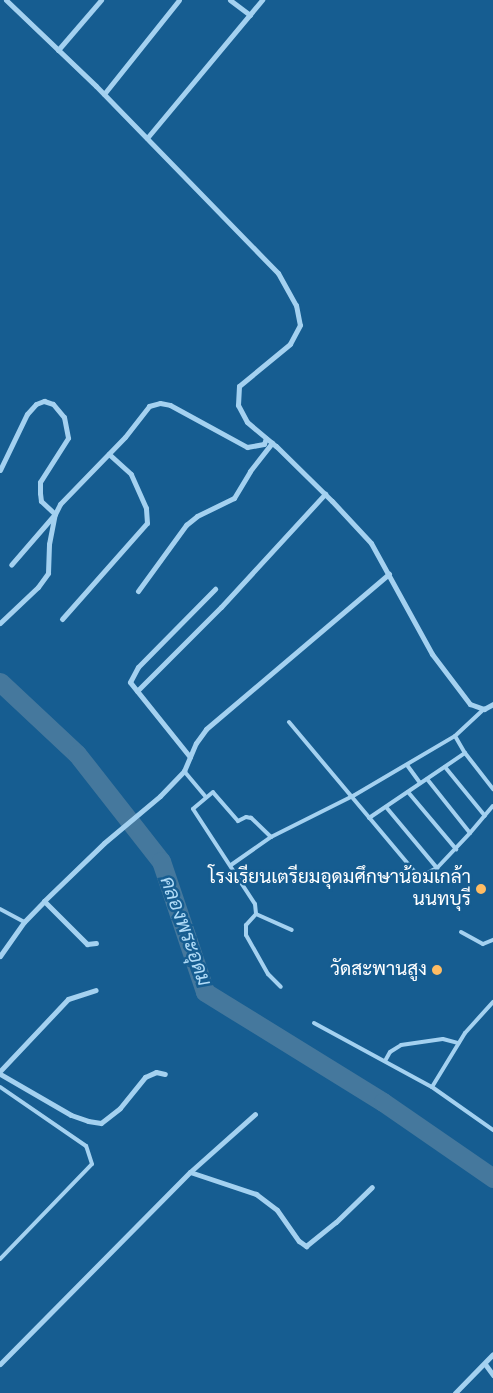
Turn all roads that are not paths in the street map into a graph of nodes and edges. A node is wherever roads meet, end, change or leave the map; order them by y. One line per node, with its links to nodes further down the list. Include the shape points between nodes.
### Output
1 (6, 0): 7 (street)
2 (101, 0): 7 (street)
3 (179, 0): 8 (street)
4 (230, 0): 6 (street)
5 (262, 0): 6 (street)
6 (250, 14): 9 (street)
7 (58, 50): 8 (street)
8 (104, 94): 9 (street)
9 (147, 138): 10 (street, via 278,273 296,305 300,325 290,344 239,386 238,406 247,422)
10 (266, 438): 11 (street); 12 (street, via 264,444 247,447 170,405 153,404)
11 (272, 443): 14 (street); 19 (street, via 234,498 186,524)
12 (109, 454): 15 (street, via 70,492); 20 (street, via 131,474 146,508 147,523)
13 (0, 470): 15 (street, via 27,414 36,404 44,401 53,404 64,417 68,438 40,482 41,501)
14 (325, 494): 17 (street, via 371,543); 22 (street, via 221,607)
15 (55, 514): 16 (street); 21 (street, via 48,573)
16 (11, 565)
17 (389, 574): 24 (street, via 432,654 470,704); 28 (street, via 206,729)
18 (216, 589): 22 (street, via 130,678)
19 (138, 591)
20 (62, 619)
21 (0, 623)
22 (137, 691): 28 (street)
23 (493, 704): 24 (street)
24 (484, 709): 26 (lane)
25 (289, 722): 36 (lane)
26 (455, 736): 27 (lane); 29 (lane)
27 (465, 753): 30 (lane); 34 (lane)
28 (190, 757): 31 (street)
29 (407, 765): 33 (lane); 36 (lane)
30 (444, 767): 32 (lane); 40 (lane)
31 (184, 771): 37 (lane); 47 (street)
32 (427, 779): 33 (lane); 42 (lane)
33 (420, 784): 35 (lane)
34 (493, 789)
35 (408, 792): 39 (lane); 44 (lane)
36 (353, 796): 41 (lane); 43 (lane)
37 (206, 797): 43 (lane, via 213,792 238,821 252,818); 45 (lane, via 194,806 194,811)
38 (493, 806): 40 (lane)
39 (386, 807): 41 (lane); 46 (lane)
40 (485, 816): 42 (lane)
41 (369, 818): 46 (lane, via 416,876 425,876)
42 (470, 833): 44 (lane)
43 (271, 838): 45 (lane)
44 (456, 850): 46 (lane)
45 (231, 865): 49 (lane, via 255,904)
46 (437, 868)
47 (44, 901): 50 (street); 54 (street, via 87,944)
48 (0, 909): 50 (lane)
49 (256, 914): 51 (lane); 56 (lane, via 246,925 246,935 268,974)
50 (24, 922): 55 (street)
51 (292, 930)
52 (461, 932): 53 (lane, via 482,944)
53 (493, 940)
54 (96, 944)
55 (0, 956)
56 (281, 987)
57 (96, 990): 62 (street, via 68,999)
58 (493, 1002): 60 (lane)
59 (314, 1022): 61 (lane)
60 (458, 1043): 61 (lane, via 443,1039 401,1046 390,1052); 64 (lane)
61 (384, 1061): 64 (lane)
62 (0, 1073): 63 (street, via 71,1115 100,1122 120,1108 145,1077 156,1072)
63 (165, 1074)
64 (432, 1086): 67 (lane)
65 (0, 1087): 70 (lane, via 86,1146 92,1164)
66 (255, 1114): 68 (street)
67 (493, 1130)
68 (190, 1172): 69 (street, via 256,1194 277,1210 306,1246); 72 (street)
69 (372, 1187)
70 (0, 1259)
71 (493, 1354): 73 (street)
72 (0, 1364)
73 (485, 1364): 74 (street); 75 (street)
74 (493, 1375)
75 (455, 1393)

